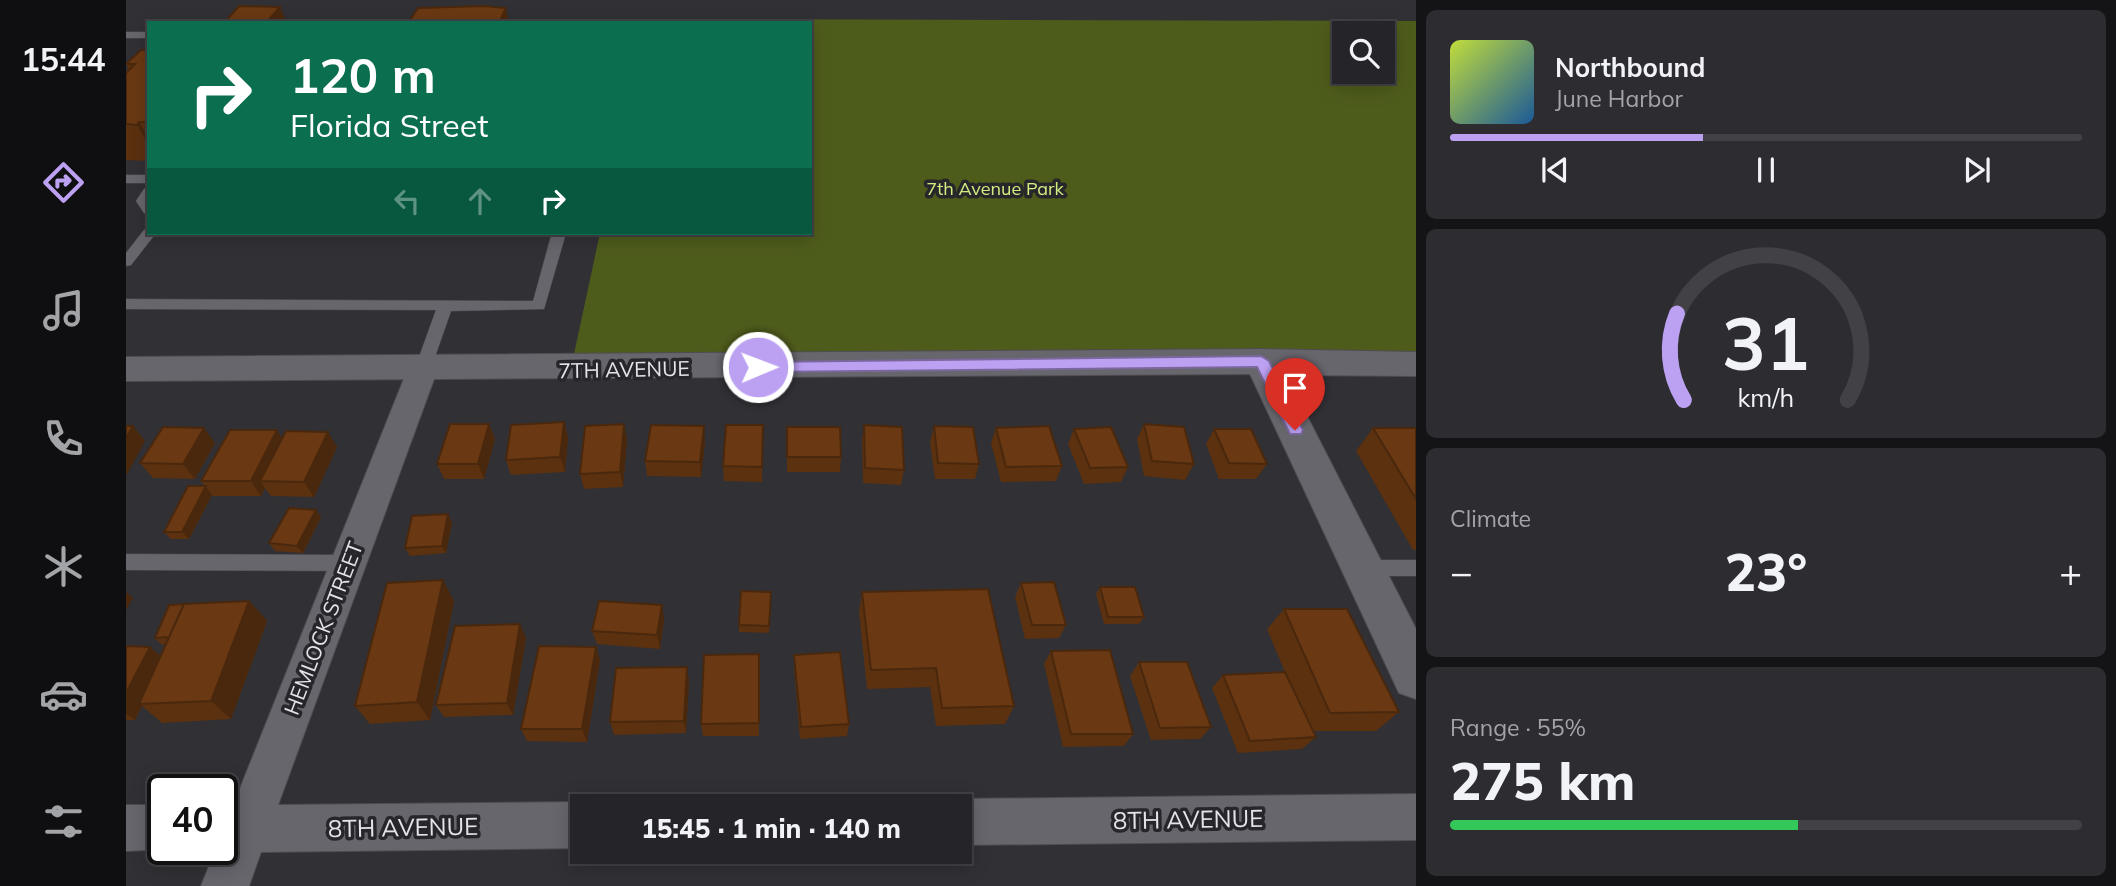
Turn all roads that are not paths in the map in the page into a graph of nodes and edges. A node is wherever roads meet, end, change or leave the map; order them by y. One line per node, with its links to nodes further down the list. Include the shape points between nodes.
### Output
1 (126, 35): 2 (lane)
2 (147, 35)
3 (126, 178): 4 (lane)
4 (147, 179)
5 (147, 235): 7 (lane)
6 (558, 235): 9 (lane, via 539,306)
7 (126, 262)
8 (126, 304): 9 (lane)
9 (445, 306): 13 (lane)
10 (1261, 361): 11 (street, 7TH AVENUE); 13 (street, 7TH AVENUE); 16 (street)
11 (1416, 365)
12 (126, 369): 13 (street, 7TH AVENUE)
13 (422, 371): 15 (street, HEMLOCK STREET)
14 (126, 562): 15 (lane)
15 (348, 563): 20 (street, HEMLOCK STREET)
16 (1363, 568): 17 (lane); 18 (street)
17 (1416, 568)
18 (1416, 677)
19 (1416, 817): 21 (street, 8TH AVENUE)
20 (238, 820)
21 (972, 822)
22 (570, 825): 25 (street, 8TH AVENUE)
23 (126, 828): 24 (street)
24 (147, 828)
25 (238, 829)
26 (228, 865): 27 (street, HEMLOCK STREET)
27 (225, 886)

